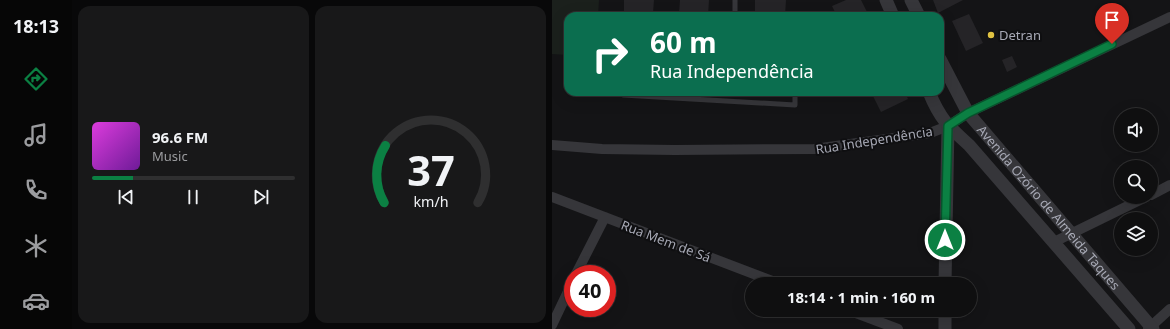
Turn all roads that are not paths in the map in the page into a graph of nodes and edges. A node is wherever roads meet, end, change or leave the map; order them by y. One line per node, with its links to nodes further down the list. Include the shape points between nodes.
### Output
1 (735, 0): 4 (lane)
2 (886, 0): 5 (street)
3 (911, 0): 6 (street)
4 (735, 12)
5 (891, 12)
6 (917, 12)
7 (1170, 17): 12 (street, Rua Independência)
8 (944, 67): 12 (street, Avenida Ozório de Almeida Taques)
9 (640, 96): 10 (lane, via 794,105)
10 (795, 96)
11 (931, 96): 13 (street, Avenida Ozório de Almeida Taques, via 938,113)
12 (968, 113): 13 (street, Rua Independência); 20 (street, Avenida Ozório de Almeida Taques)
13 (948, 126): 14 (street, Rua Independência, via 930,133 814,149 667,150); 21 (street, Avenida Ozório de Almeida Taques, via 969,145); 24 (street)
14 (552, 145)
15 (1170, 185): 16 (street)
16 (1158, 191)
17 (552, 197): 19 (street, Rua Mem de Sá)
18 (1132, 204): 20 (street)
19 (605, 217): 22 (street); 23 (street, Rua Mem de Sá)
20 (1071, 234): 21 (street); 30 (street, Avenida Ozório de Almeida Taques)
21 (1054, 242): 33 (street, Avenida Ozório de Almeida Taques)
22 (581, 265)
23 (762, 277)
24 (945, 277)
25 (564, 300): 29 (street)
26 (1170, 309): 30 (street)
27 (866, 317): 31 (street)
28 (945, 317): 32 (street)
29 (552, 325)
30 (1151, 328)
31 (898, 329)
32 (945, 329)
33 (1129, 329)

